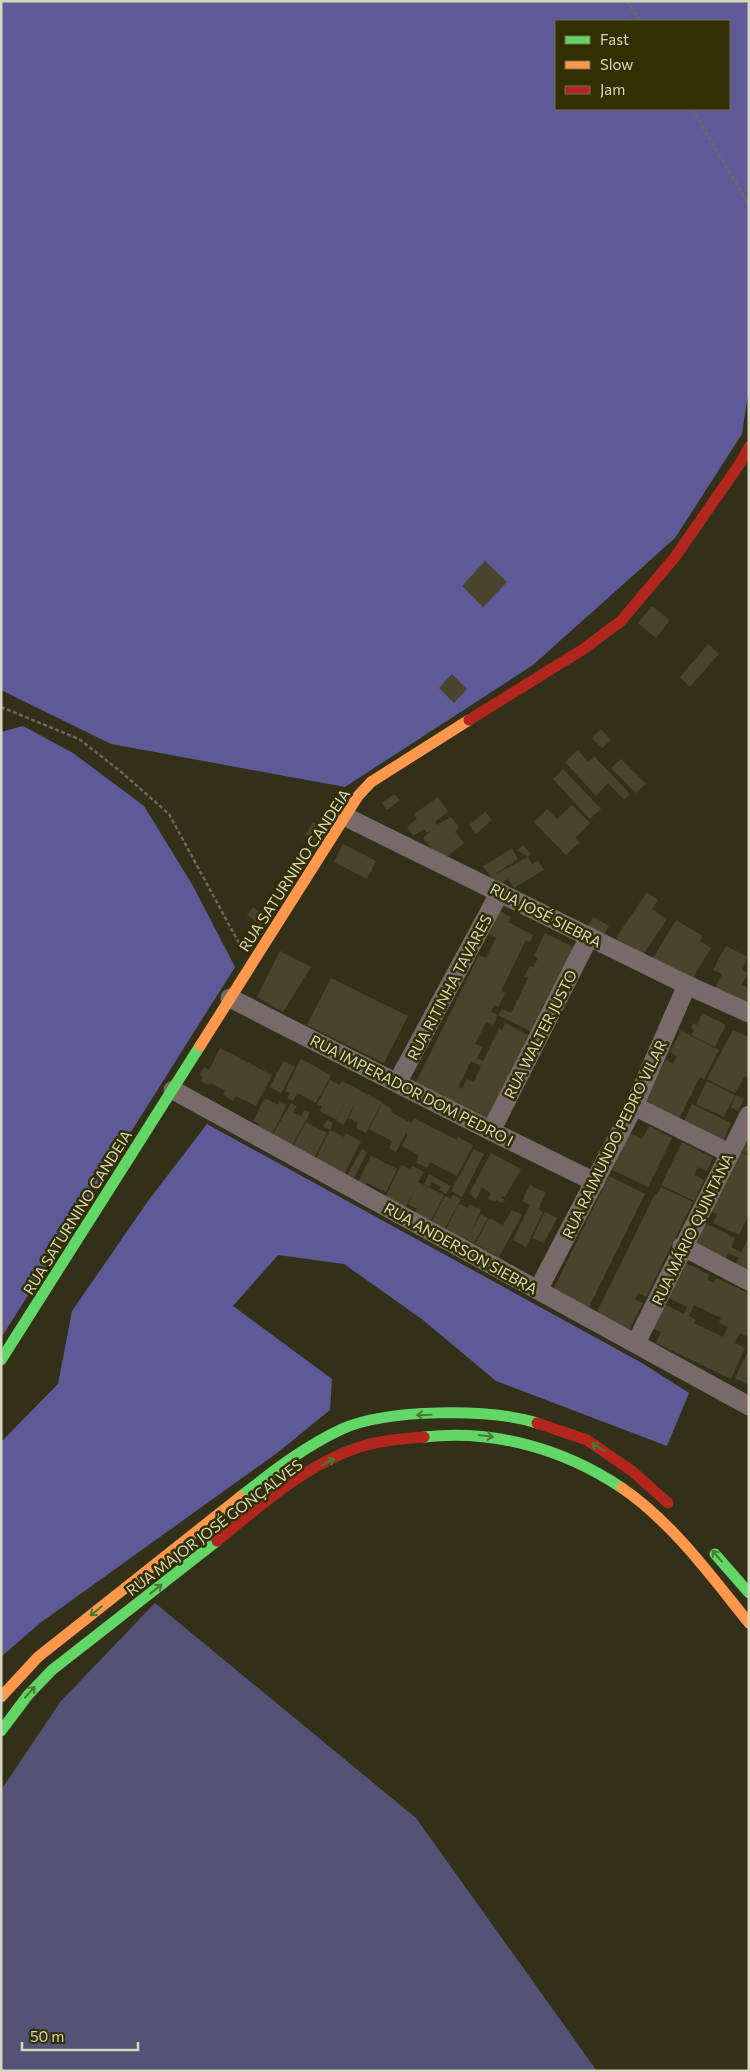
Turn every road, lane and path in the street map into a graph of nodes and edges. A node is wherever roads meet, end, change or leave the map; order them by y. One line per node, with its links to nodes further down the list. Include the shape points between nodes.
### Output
1 (628, 1): 2 (path)
2 (639, 20)
3 (693, 110): 4 (path)
4 (749, 205)
5 (749, 446): 7 (street, RUA SATURNINO CANDEIA, via 675,557 620,621 582,650 370,782)
6 (1, 707): 10 (path, via 79,739 168,814)
7 (344, 816): 8 (street, RUA JOSÉ SIEBRA); 10 (street, RUA SATURNINO CANDEIA)
8 (500, 892): 9 (street, RUA JOSÉ SIEBRA); 14 (street, RUA RITINHA TAVARES)
9 (589, 937): 11 (street, RUA JOSÉ SIEBRA); 18 (street, RUA WALTER JUSTO)
10 (251, 964): 12 (street, RUA SATURNINO CANDEIA)
11 (687, 985): 13 (street, RUA JOSÉ SIEBRA); 16 (street, RUA RAIMUNDO PEDRO VILAR)
12 (230, 998): 14 (street, RUA IMPERADOR DOM PEDRO I); 15 (street, RUA SATURNINO CANDEIA)
13 (749, 1013)
14 (397, 1083): 18 (street, RUA IMPERADOR DOM PEDRO I)
15 (173, 1090): 23 (street, RUA ANDERSON SIEBRA); 25 (street, RUA SATURNINO CANDEIA)
16 (634, 1106): 19 (street); 20 (street, RUA RAIMUNDO PEDRO VILAR)
17 (749, 1115): 19 (street, RUA MÁRIO QUINTANA)
18 (491, 1132): 20 (street, RUA IMPERADOR DOM PEDRO I)
19 (729, 1153): 21 (street, RUA MÁRIO QUINTANA)
20 (595, 1182): 23 (street, RUA RAIMUNDO PEDRO VILAR)
21 (682, 1246): 22 (street); 24 (street, RUA MÁRIO QUINTANA)
22 (749, 1281)
23 (538, 1290): 24 (street, RUA ANDERSON SIEBRA)
24 (636, 1343): 26 (street, RUA ANDERSON SIEBRA)
25 (1, 1360)
26 (749, 1406)
27 (679, 1514): 31 (street, RUA MAJOR JOSÉ GONÇALVES, one-way to 31, via 632,1470 587,1440 564,1430 482,1414 407,1415 358,1423 282,1464 38,1657)
28 (707, 1545): 29 (street, one-way to 28)
29 (749, 1593)
30 (749, 1623): 32 (street, RUA MAJOR JOSÉ GONÇALVES, one-way to 30, via 40,1682 80,1648 298,1479 349,1451 381,1442 467,1434 492,1436 578,1462 622,1486 663,1521)
31 (1, 1697)
32 (1, 1731)

